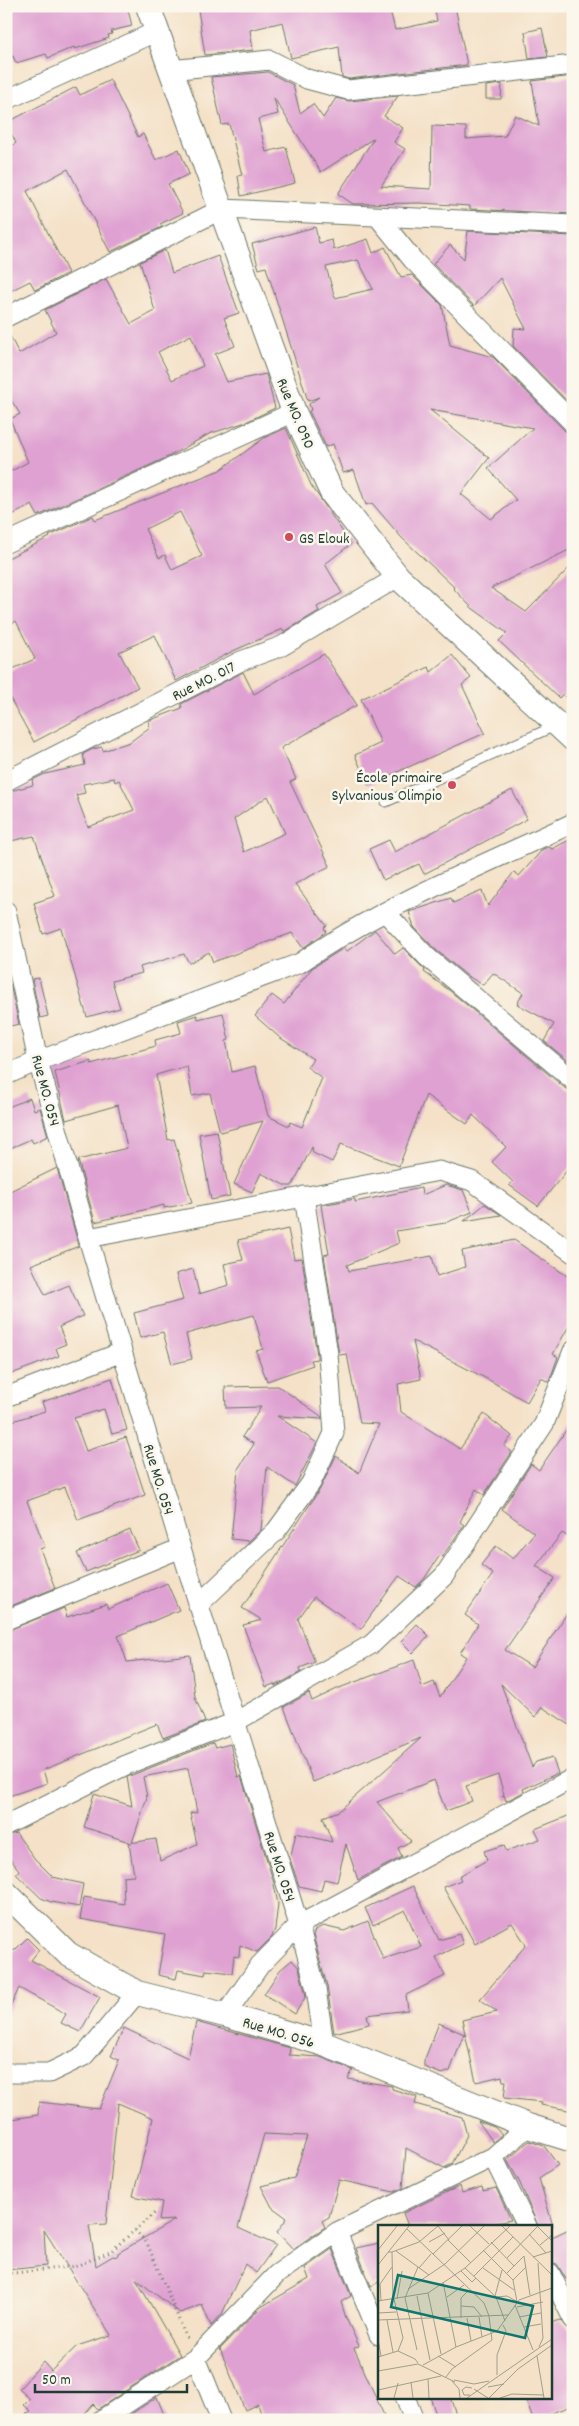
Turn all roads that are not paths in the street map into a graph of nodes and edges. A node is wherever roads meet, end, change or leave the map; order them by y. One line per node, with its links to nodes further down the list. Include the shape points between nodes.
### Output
1 (148, 6): 2 (street, Rue MO. 090)
2 (155, 32): 4 (street, Rue MO. 090); 5 (street)
3 (573, 65): 4 (street, via 348,90 307,79 270,60)
4 (170, 70): 6 (street, Rue MO. 090)
5 (6, 100)
6 (222, 210): 7 (street); 9 (street); 10 (street, Rue MO. 090)
7 (378, 217): 8 (street); 11 (street, via 413,260)
8 (573, 225)
9 (6, 317)
10 (294, 412): 12 (street); 13 (street, Rue MO. 090, via 332,493)
11 (573, 423)
12 (6, 543)
13 (398, 577): 14 (street, Rue MO. 090); 15 (street, Rue MO. 017, via 282,646 241,661)
14 (565, 732): 16 (lane)
15 (6, 781)
16 (386, 802)
17 (573, 823): 19 (street)
18 (6, 910): 20 (street, Rue MO. 054)
19 (385, 912): 20 (street, via 300,963); 22 (street, via 427,957)
20 (38, 1061): 21 (street); 24 (street, Rue MO. 054)
21 (6, 1075)
22 (573, 1080)
23 (304, 1196): 24 (street); 25 (street, via 439,1171 472,1181); 30 (street, via 328,1354 334,1432 311,1483 276,1531)
24 (88, 1238): 27 (street, Rue MO. 054)
25 (573, 1253)
26 (573, 1351): 32 (street, via 544,1424 444,1576 372,1644)
27 (122, 1352): 28 (street); 29 (street, Rue MO. 054)
28 (6, 1397)
29 (180, 1548): 30 (street, Rue MO. 054); 31 (street)
30 (198, 1605): 32 (street, Rue MO. 054)
31 (6, 1620)
32 (235, 1722): 34 (street, via 126,1765); 36 (street, Rue MO. 054)
33 (573, 1778): 36 (street)
34 (6, 1825)
35 (6, 1893): 37 (street, Rue MO. 056, via 68,1954)
36 (300, 1925): 38 (street, via 260,1965); 39 (street, Rue MO. 054, via 316,1989)
37 (137, 1994): 38 (street, Rue MO. 056); 40 (street, via 84,2056 49,2073)
38 (225, 2014): 39 (street, Rue MO. 056)
39 (324, 2044): 41 (street, Rue MO. 056)
40 (6, 2073)
41 (528, 2126): 42 (street, Rue MO. 056); 43 (street)
42 (573, 2140)
43 (493, 2157): 44 (street); 45 (street)
44 (527, 2225)
45 (337, 2232): 48 (street); 49 (street, via 277,2274)
46 (552, 2277): 47 (street)
47 (573, 2319)
48 (378, 2333)
49 (196, 2358): 51 (street); 52 (street)
50 (404, 2398): 53 (street)
51 (101, 2420)
52 (221, 2420)
53 (414, 2420)

